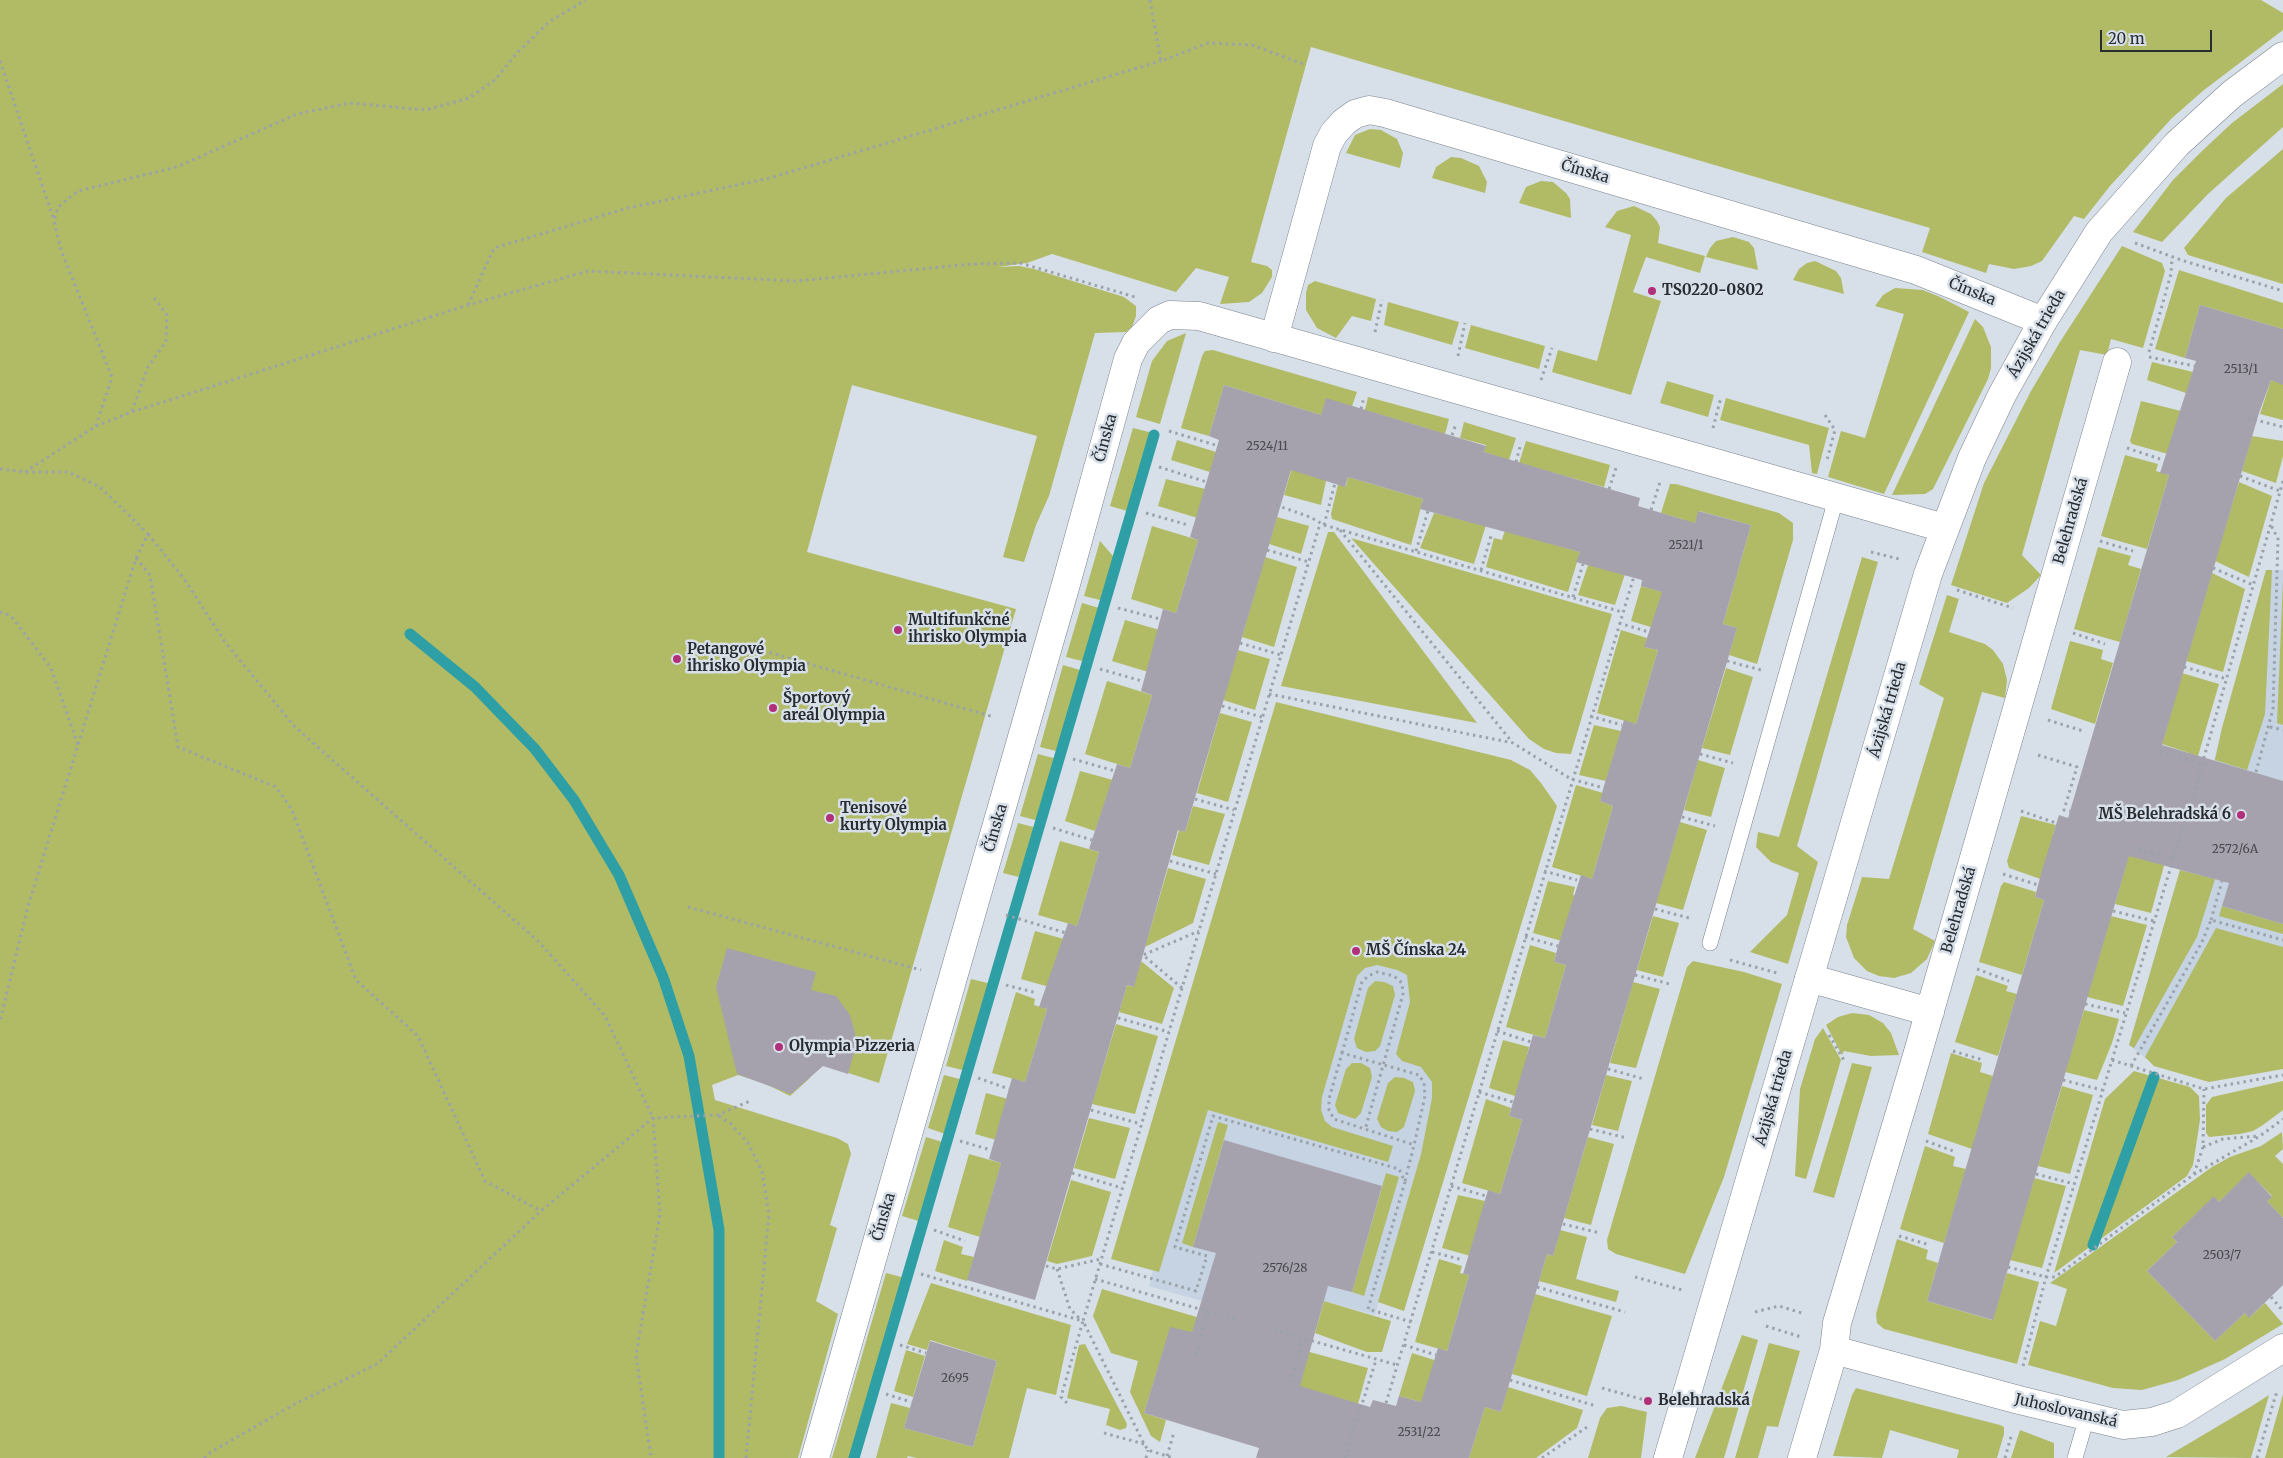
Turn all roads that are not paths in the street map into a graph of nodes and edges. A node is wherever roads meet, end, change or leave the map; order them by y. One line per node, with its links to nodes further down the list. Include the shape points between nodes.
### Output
1 (2283, 56): 2 (street, Ázijská trieda, via 2204,118 2151,171 2100,232)
2 (2043, 321): 3 (street, Čínska, via 1916,270 1369,110 1344,122 1327,146); 6 (street, Ázijská trieda, via 2002,395)
3 (1274, 338): 5 (street, Čínska); 13 (street, Čínska, via 1199,316 1170,315 1148,330 1128,359)
4 (2117, 362): 9 (street, Belehradská)
5 (1836, 499): 6 (street, Čínska); 7 (lane)
6 (1944, 528): 8 (street, Ázijská trieda)
7 (1710, 943)
8 (1809, 980): 9 (street); 14 (street, Ázijská trieda)
9 (1930, 1012): 11 (street, Belehradská, via 1837,1323)
10 (2283, 1348): 12 (street, Juhoslovanská, via 2242,1376 2166,1419 2123,1425)
11 (1834, 1350): 12 (street, Juhoslovanská); 15 (street, Belehradská)
12 (2087, 1417): 16 (lane)
13 (815, 1458)
14 (1668, 1458)
15 (1802, 1458)
16 (2075, 1458)

